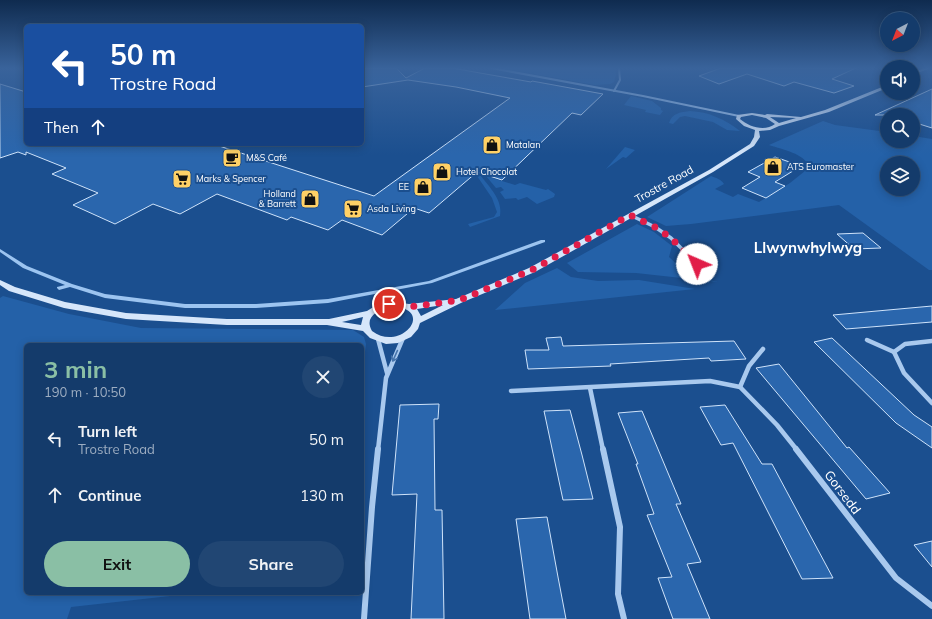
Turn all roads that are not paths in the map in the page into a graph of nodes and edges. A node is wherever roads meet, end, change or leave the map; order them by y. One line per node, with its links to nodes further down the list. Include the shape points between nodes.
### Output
1 (647, 97): 4 (street)
2 (861, 97): 5 (main road)
3 (756, 114): 4 (main road); 5 (main road); 6 (main road, via 767,117)
4 (739, 116): 7 (main road, via 742,124)
5 (806, 118): 6 (main road)
6 (777, 124): 7 (main road, via 772,128)
7 (757, 128): 8 (main road, Trostre Road, via 757,137 752,144)
8 (630, 215): 9 (street, via 671,238); 11 (main road, Trostre Road, via 532,270)
9 (697, 264)
10 (0, 282): 15 (main road, via 12,289 64,306 126,316 227,322)
11 (460, 300): 12 (main road, Trostre Road); 14 (main road, Trostre Road)
12 (409, 307): 13 (main road, via 389,304); 14 (main road, via 415,312)
13 (371, 313): 15 (main road); 16 (main road, via 366,320)
14 (418, 321): 17 (main road, via 415,329)
15 (327, 322): 16 (main road)
16 (367, 329): 18 (main road)
17 (403, 338): 18 (main road); 23 (street, one-way to 23)
18 (378, 339): 23 (street)
19 (866, 340): 22 (street)
20 (932, 340): 22 (street, via 905,344)
21 (763, 349): 24 (street, via 754,357)
22 (894, 352): 27 (street, via 904,374)
23 (387, 373): 29 (street, via 372,507)
24 (740, 386): 25 (street, via 710,381); 28 (street, Gorsedd, via 777,425 896,578)
25 (590, 388): 26 (street); 30 (street, via 620,527 618,594)
26 (511, 391)
27 (932, 403)
28 (932, 606)
29 (364, 619)
30 (624, 619)

